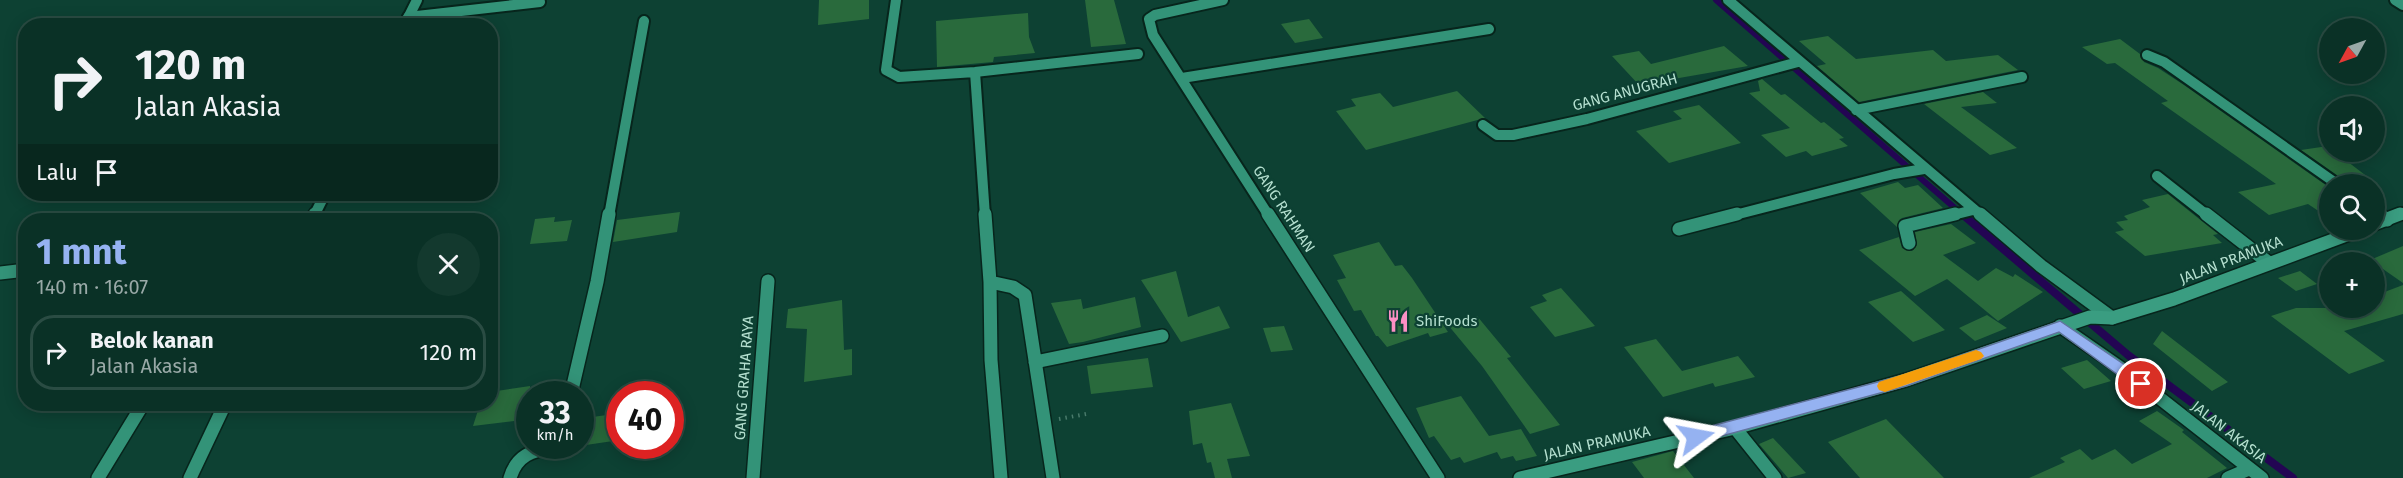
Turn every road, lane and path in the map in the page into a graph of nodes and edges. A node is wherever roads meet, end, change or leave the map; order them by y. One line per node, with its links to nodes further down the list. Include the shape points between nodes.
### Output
1 (417, 0): 8 (street)
2 (896, 0): 15 (street, via 888,73 905,78)
3 (1223, 0): 17 (street, GANG RAHMAN, via 1162,12 1149,19 1153,35)
4 (1728, 0): 14 (street)
5 (2395, 0): 7 (street)
6 (540, 2): 9 (street)
7 (2403, 5)
8 (408, 18)
9 (427, 18)
10 (644, 21): 38 (street, via 597,282)
11 (1489, 29): 17 (street)
12 (1138, 54): 15 (street)
13 (2147, 55): 21 (street, via 2164,62)
14 (1796, 62): 18 (street); 19 (street, GANG ANUGRAH, via 1513,135 1497,135)
15 (975, 72): 33 (street)
16 (2022, 76): 18 (street)
17 (1182, 78): 52 (street, GANG RAHMAN)
18 (1856, 111): 20 (street)
19 (1484, 125)
20 (1918, 170): 23 (street); 26 (street)
21 (2323, 174)
22 (2157, 176): 29 (street)
23 (1968, 211): 28 (street, via 1905,226); 34 (street)
24 (2403, 213): 25 (street)
25 (2387, 220)
26 (1679, 229)
27 (2333, 240): 29 (street, JALAN PRAMUKA)
28 (1909, 243)
29 (2270, 263): 34 (street, JALAN PRAMUKA)
30 (18, 271): 31 (street)
31 (0, 273)
32 (768, 281): 49 (street, GANG GRAHA RAYA)
33 (990, 282): 37 (street, via 1009,284 1026,295); 50 (street, via 991,360)
34 (2112, 318): 35 (street, JALAN PRAMUKA, via 2090,317)
35 (2064, 325): 43 (street, JALAN PRAMUKA, via 1906,380); 45 (street, JALAN AKASIA)
36 (1162, 336): 37 (street)
37 (1035, 362): 42 (street)
38 (575, 381)
39 (139, 411): 46 (street)
40 (222, 411): 47 (street)
41 (1086, 414): 42 (path)
42 (1044, 422): 51 (street)
43 (1735, 428): 53 (street, JALAN PRAMUKA); 54 (street)
44 (517, 459): 48 (street)
45 (2249, 469): 55 (street); 56 (street, JALAN AKASIA)
46 (98, 478)
47 (190, 478)
48 (510, 478)
49 (753, 478)
50 (1001, 478)
51 (1053, 478)
52 (1438, 478)
53 (1520, 478)
54 (1775, 478)
55 (2228, 478)
56 (2262, 478)

